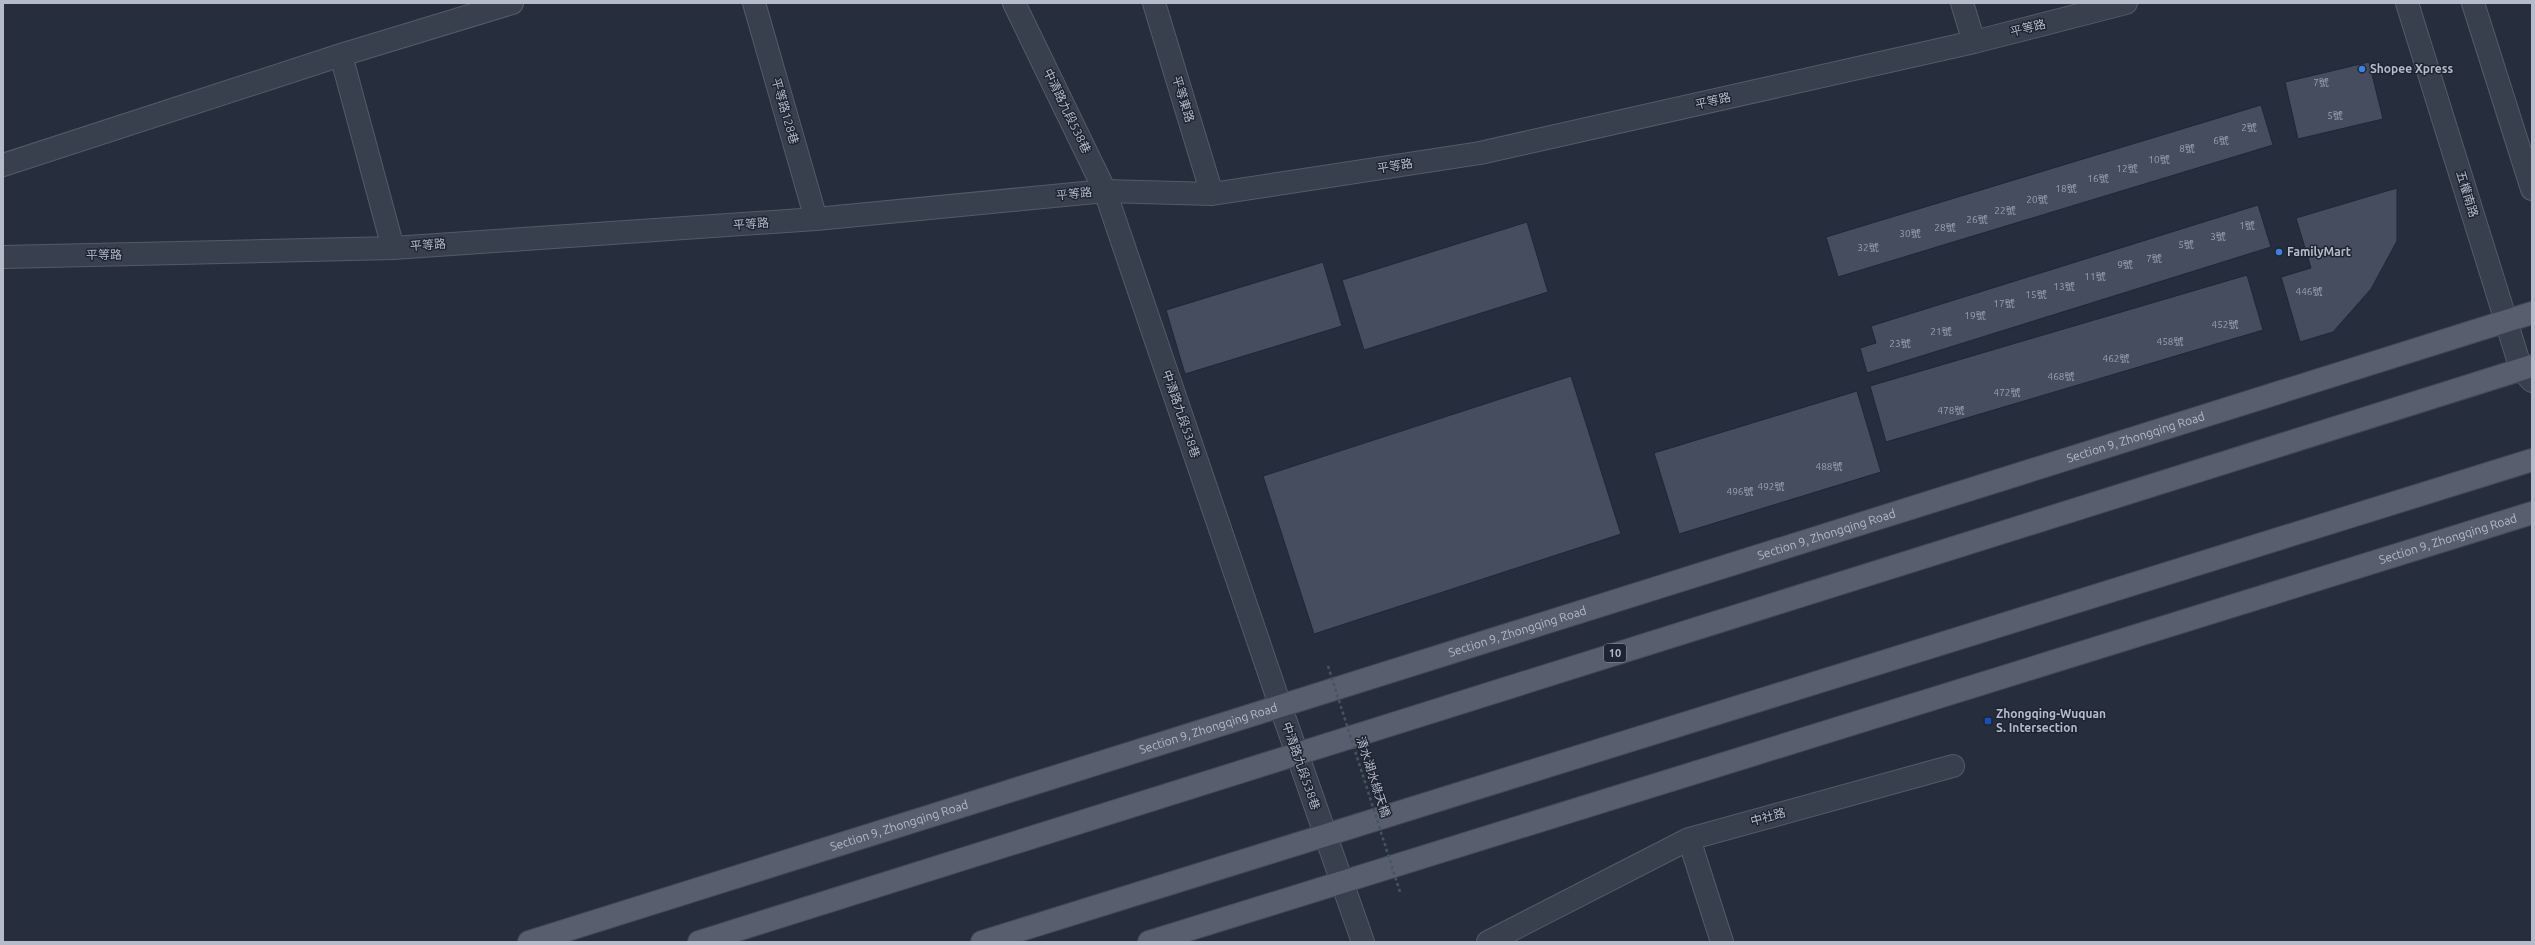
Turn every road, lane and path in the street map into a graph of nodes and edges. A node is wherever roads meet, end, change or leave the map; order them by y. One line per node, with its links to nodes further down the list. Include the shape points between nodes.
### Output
1 (512, 3): 10 (street)
2 (754, 3): 15 (street, 平等路128巷)
3 (1014, 3): 13 (street, 中清路九段538巷)
4 (1154, 3): 14 (street, 平等東路)
5 (1962, 3): 9 (street)
6 (2126, 3): 9 (street, 平等路)
7 (2407, 3): 19 (street, 五權南路)
8 (2473, 3): 12 (street)
9 (1974, 42): 14 (street, 平等路, via 1480,153)
10 (341, 55): 11 (street); 16 (street)
11 (3, 166)
12 (2532, 189)
13 (1105, 191): 14 (street, 平等路); 15 (street, 平等路); 25 (street, 中清路九段538巷)
14 (1212, 194)
15 (816, 219): 16 (street, 平等路)
16 (394, 248): 17 (street, 平等路)
17 (3, 257)
18 (2532, 313): 19 (main road, Section 9, Zhongqing Road)
19 (2507, 321): 20 (main road); 21 (street, 五權南路); 25 (main road, Section 9, Zhongqing Road)
20 (2532, 331)
21 (2528, 372): 26 (main road, 10)
22 (2532, 460): 28 (main road)
23 (2532, 513): 30 (main road, Section 9, Zhongqing Road)
24 (1328, 666): 31 (path, 清水湖水綠天橋, bridge)
25 (1280, 705): 26 (street, 中清路九段538巷); 32 (main road, Section 9, Zhongqing Road)
26 (1296, 753): 28 (street, 中清路九段538巷); 33 (main road, 10)
27 (1953, 766): 29 (street, 中社路)
28 (1325, 834): 30 (street, 中清路九段538巷); 34 (main road)
29 (1689, 839): 37 (street, 中社路); 38 (street)
30 (1342, 881): 35 (main road, Section 9, Zhongqing Road); 36 (street, 中清路九段538巷)
31 (1400, 892)
32 (529, 942)
33 (699, 942)
34 (982, 942)
35 (1149, 942)
36 (1363, 942)
37 (1488, 942)
38 (1722, 942)

